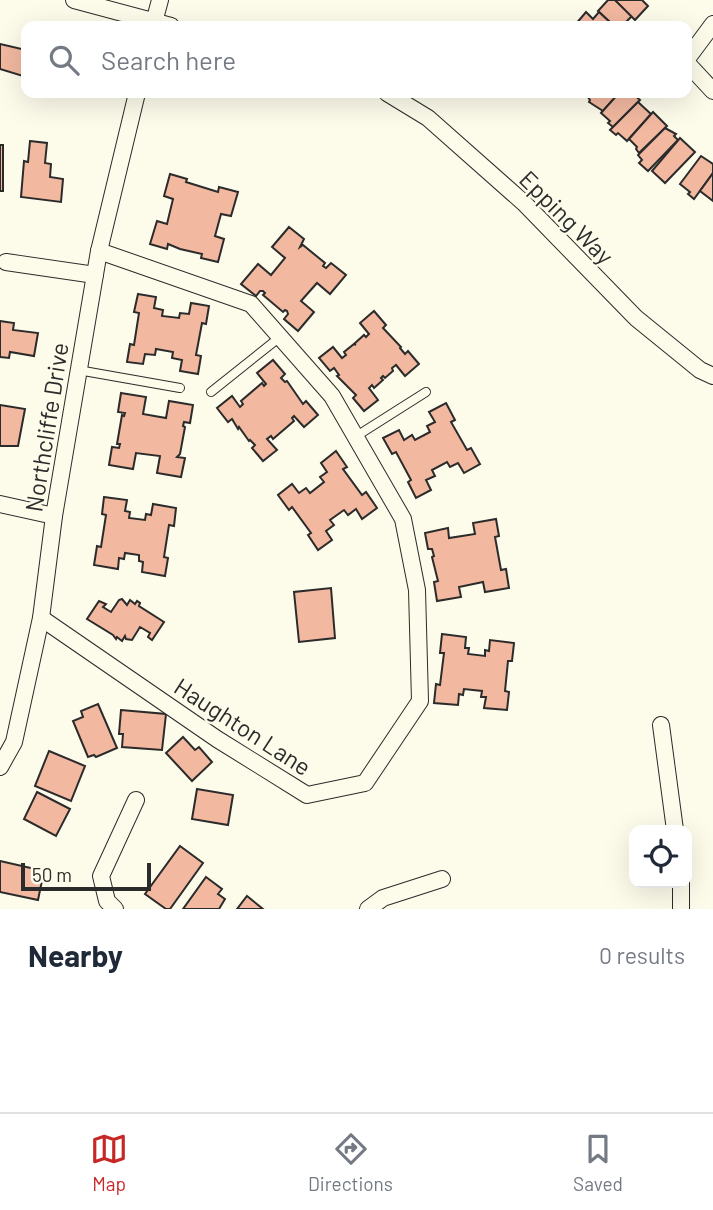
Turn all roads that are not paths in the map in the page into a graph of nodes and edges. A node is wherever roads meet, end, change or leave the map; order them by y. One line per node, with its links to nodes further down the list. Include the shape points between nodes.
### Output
1 (74, 0): 3 (street)
2 (160, 0): 4 (street)
3 (143, 21)
4 (154, 21)
5 (713, 24): 6 (street)
6 (692, 54)
7 (692, 67): 8 (street)
8 (713, 91)
9 (136, 98): 11 (street, Northcliffe Drive)
10 (395, 98): 16 (street, Epping Way, via 429,118 524,203 636,318)
11 (99, 251): 13 (street, Northcliffe Drive); 14 (street, Haughton Lane, via 251,304)
12 (6, 262): 13 (street)
13 (95, 275): 15 (street, Northcliffe Drive)
14 (280, 337): 18 (lane); 20 (street, Haughton Lane, via 332,396)
15 (78, 370): 17 (lane); 22 (street, Northcliffe Drive)
16 (713, 376)
17 (180, 388)
18 (211, 392)
19 (426, 392): 20 (lane)
20 (355, 436): 23 (street, Haughton Lane, via 403,519 417,590 420,701 365,783 307,795)
21 (0, 504): 22 (street)
22 (54, 516): 23 (street, Northcliffe Drive)
23 (41, 618): 25 (street, Northcliffe Drive, via 15,742)
24 (660, 725): 27 (street)
25 (0, 767)
26 (136, 800): 30 (street, via 101,876 107,901)
27 (674, 825)
28 (442, 880): 31 (street, via 383,898)
29 (681, 888): 32 (street)
30 (115, 909)
31 (368, 909)
32 (681, 909)

